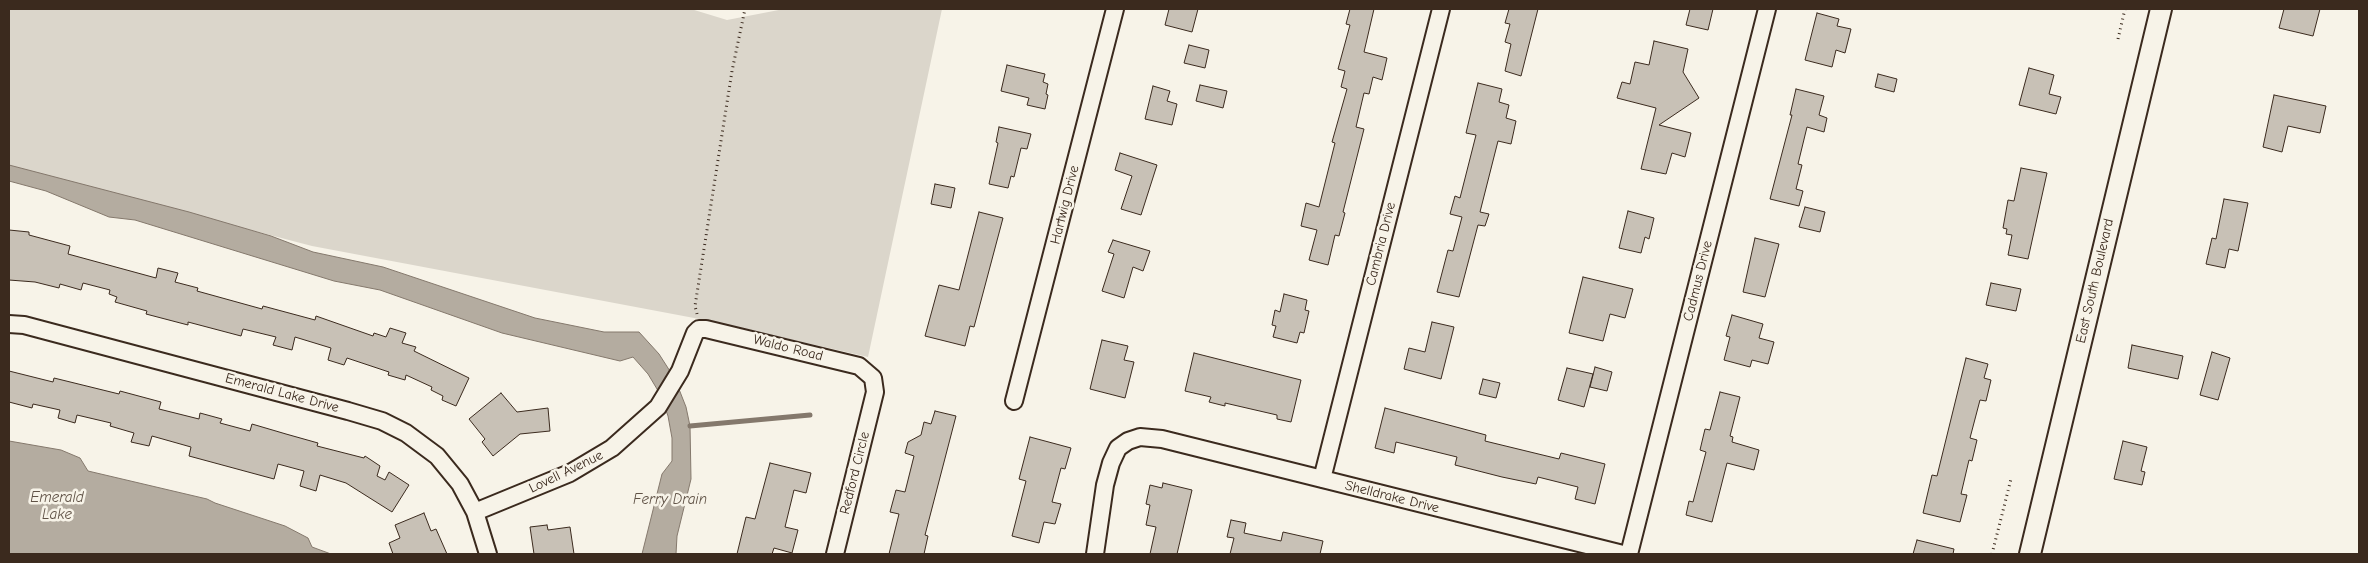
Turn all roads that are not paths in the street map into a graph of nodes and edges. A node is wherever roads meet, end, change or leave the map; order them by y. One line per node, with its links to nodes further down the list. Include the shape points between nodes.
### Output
1 (1115, 9): 8 (street, Hartwig Drive)
2 (1441, 9): 9 (street, Cambria Drive)
3 (1767, 9): 15 (street, Cadmus Drive)
4 (2161, 9): 16 (street, East South Boulevard)
5 (9, 324): 10 (street, Emerald Lake Drive, via 382,421 406,433 437,456 460,484)
6 (695, 335): 7 (street, Waldo Road, via 716,331 859,366 873,378); 10 (street, Lovell Avenue, via 680,371 658,407 612,448 570,472)
7 (875, 392): 12 (street, Redford Circle)
8 (1014, 401)
9 (1322, 479): 13 (street, Shelldrake Drive, via 1162,439 1140,437 1118,448 1111,463); 14 (street, Shelldrake Drive)
10 (475, 512): 11 (street, Emerald Lake Drive)
11 (488, 554)
12 (835, 554)
13 (1095, 554)
14 (1622, 554)
15 (1630, 554)
16 (2030, 554)

